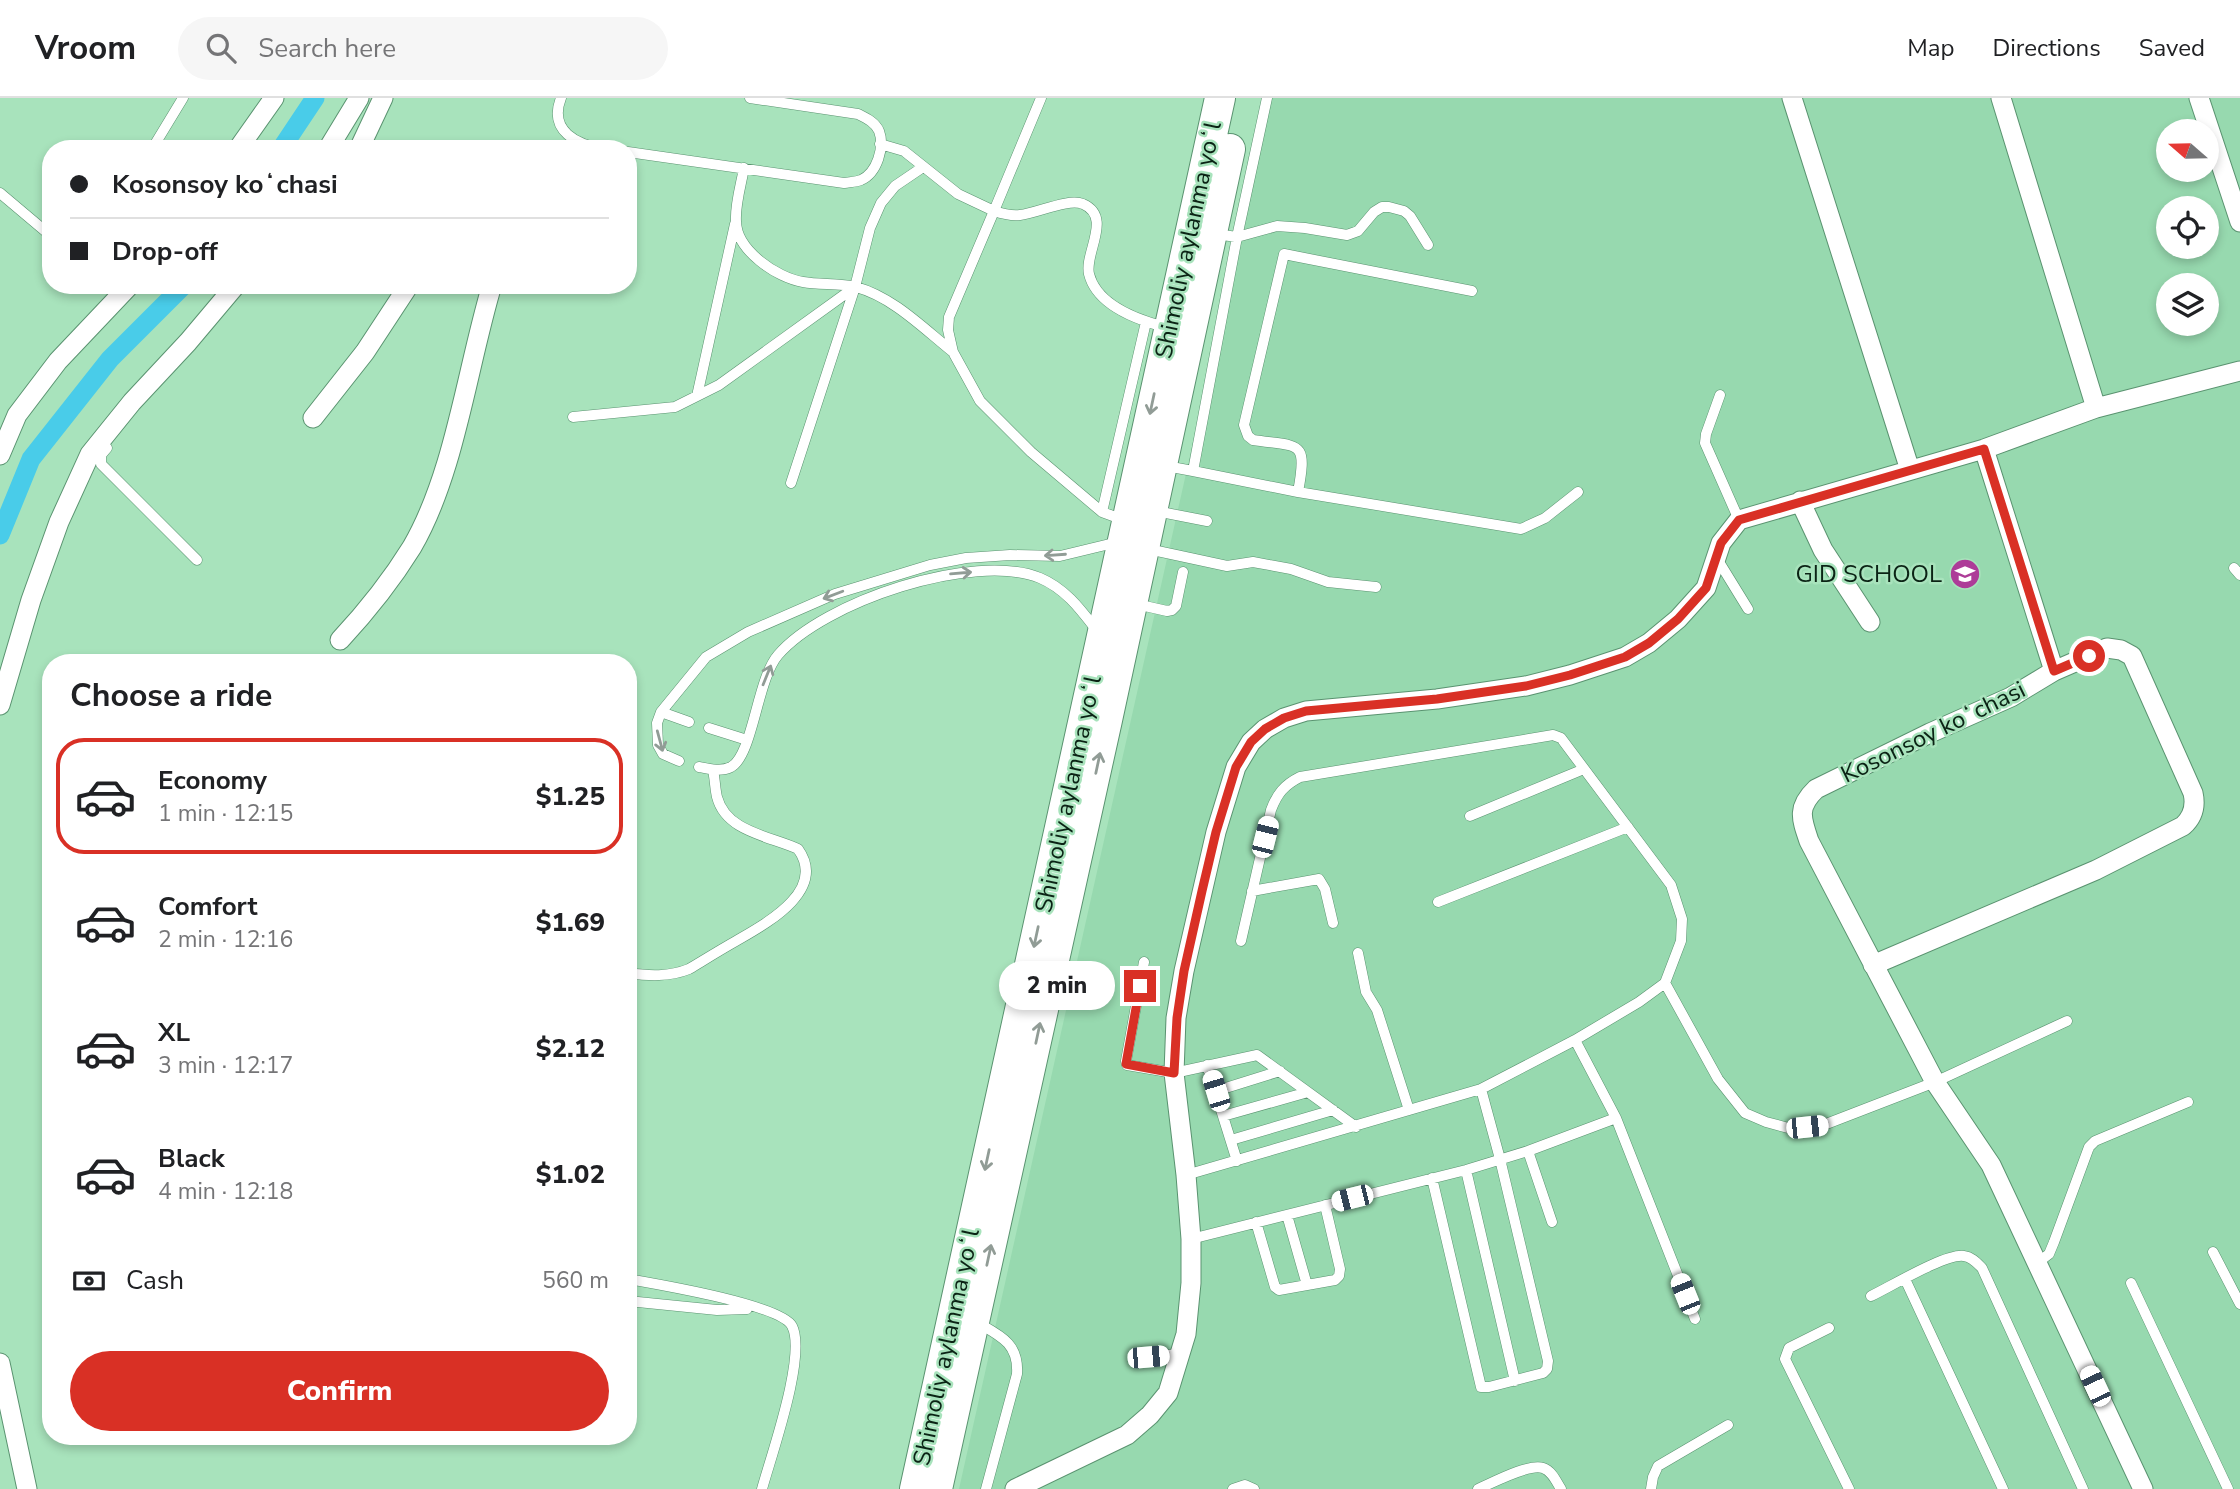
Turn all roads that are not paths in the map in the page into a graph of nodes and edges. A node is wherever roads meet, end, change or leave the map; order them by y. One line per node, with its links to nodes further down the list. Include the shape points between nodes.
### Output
1 (183, 98): 14 (lane)
2 (274, 98): 15 (street)
3 (359, 98): 16 (street)
4 (383, 98): 17 (street)
5 (561, 98): 18 (lane, via 558,118)
6 (750, 98): 19 (lane, via 858,114 879,131)
7 (1041, 98): 24 (lane)
8 (1220, 98): 36 (main road, Shimoliy aylanma yoʻl)
9 (1241, 98): 28 (main road, Shimoliy aylanma yoʻl)
10 (1267, 98): 28 (lane)
11 (1792, 98): 49 (street)
12 (2001, 98): 41 (street)
13 (2199, 98): 25 (street)
14 (157, 140)
15 (244, 140)
16 (333, 140)
17 (363, 140)
18 (574, 140)
19 (880, 145): 21 (lane, via 904,151); 22 (lane, via 872,171 860,181 844,183)
20 (637, 153): 22 (lane)
21 (923, 167): 24 (lane, via 958,194); 30 (lane, via 881,203)
22 (744, 168): 26 (lane)
23 (0, 193): 27 (lane)
24 (994, 211): 36 (lane, via 1019,215 1075,202 1090,208 1097,231 1088,272 1093,283 1127,314); 37 (lane, via 949,317)
25 (2240, 222)
26 (736, 223): 30 (lane, via 744,243 776,273 800,282); 40 (lane)
27 (42, 228)
28 (1224, 236): 29 (lane, via 1277,226 1348,235 1358,231 1374,212 1389,207 1410,216); 36 (main road, Shimoliy aylanma yoʻl); 50 (lane)
29 (1428, 245)
30 (855, 287): 37 (lane, via 884,299); 40 (lane); 51 (lane)
31 (1472, 291): 52 (lane, via 1284,254 1244,425 1253,440 1300,451)
32 (122, 294): 44 (street)
33 (228, 294): 45 (street)
34 (403, 294): 43 (street)
35 (490, 294): 66 (street, via 432,504 412,546 376,600)
36 (1169, 327): 48 (main road, Shimoliy aylanma yoʻl); 57 (main road, Shimoliy aylanma yoʻl)
37 (953, 352): 57 (lane, via 980,401 1031,452)
38 (2240, 371): 41 (street)
39 (1720, 395): 55 (lane, via 1705,443)
40 (697, 396): 42 (lane, via 675,407)
41 (2096, 408): 46 (street)
42 (573, 417)
43 (313, 418)
44 (8, 419): 47 (street)
45 (116, 422): 59 (lane, via 119,432 100,455 101,464); 68 (street, via 90,454 59,522)
46 (1984, 449): 49 (street); 67 (street)
47 (0, 455)
48 (1162, 466): 50 (lane); 57 (main road, Shimoliy aylanma yoʻl)
49 (1910, 470): 54 (street)
50 (1193, 471): 52 (lane)
51 (791, 483)
52 (1298, 492): 53 (lane, via 1521,530)
53 (1578, 492)
54 (1800, 501): 55 (street); 64 (street, via 1823,550)
55 (1739, 520): 58 (street)
56 (1207, 521): 57 (lane)
57 (1129, 526): 61 (lane, via 1227,566 1253,562 1328,582); 62 (main road, Shimoliy aylanma yoʻl); 65 (main road, Shimoliy aylanma yoʻl); 69 (lane, one-way to 69, via 1060,556 1010,555 942,562 835,594 748,632 706,657)
58 (1716, 556): 63 (lane); 93 (street, via 1706,588 1678,619 1625,657 1526,686 1306,711 1284,718 1251,742 1236,767 1202,891 1178,1007)
59 (197, 560)
60 (1183, 572): 62 (lane, via 1172,610)
61 (1376, 587)
62 (1132, 603): 77 (main road, Shimoliy aylanma yoʻl, one-way to 62)
63 (1748, 609)
64 (1870, 622)
65 (1102, 638): 72 (lane, one-way to 65, via 767,671 785,647 818,622 934,576 1021,572 1038,577 1066,594); 77 (main road, Shimoliy aylanma yoʻl)
66 (340, 640)
67 (2054, 671): 86 (street, Kosonsoy koʻchasi, via 2011,697 1816,789 1806,799 1802,821 1809,841); 86 (street, Kosonsoy koʻchasi, via 2106,649 2132,656 2193,793 2190,820 2096,870)
68 (0, 705)
69 (661, 712): 70 (lane); 73 (lane, one-way to 73, via 658,746 663,754)
70 (689, 722)
71 (709, 728): 72 (lane)
72 (747, 740): 76 (lane, via 732,766)
73 (680, 761)
74 (699, 767): 76 (lane)
75 (1584, 769): 78 (lane); 79 (lane); 80 (lane, via 1561,738 1553,735 1300,777 1286,784 1276,798)
76 (713, 770): 87 (lane, via 717,799 726,814 738,825 798,849 804,857 800,887 795,900 778,916 689,969 677,974)
77 (1079, 795): 127 (main road, Shimoliy aylanma yoʻl, one-way to 77); 136 (main road, Shimoliy aylanma yoʻl, one-way to 136)
78 (1469, 816)
79 (1628, 827): 81 (lane); 88 (lane, via 1671,885 1682,919 1681,941)
80 (1252, 891): 82 (lane, via 1319,879); 83 (lane)
81 (1438, 902)
82 (1333, 923)
83 (1241, 942)
84 (1358, 953): 100 (lane, via 1366,992 1377,1010)
85 (1144, 962): 93 (lane, via 1126,1063)
86 (1873, 965): 94 (street, Kosonsoy koʻchasi)
87 (637, 974)
88 (1664, 983): 90 (lane); 94 (lane, via 1718,1079 1745,1112 1766,1122 1792,1129 1821,1126)
89 (2067, 1021): 94 (lane)
90 (1575, 1040): 95 (lane); 102 (lane)
91 (1208, 1065): 92 (lane, via 1257,1055); 93 (lane); 96 (lane)
92 (1280, 1071): 96 (lane); 97 (lane)
93 (1174, 1073): 109 (street)
94 (1935, 1082): 117 (street, Kosonsoy koʻchasi, via 1991,1165)
95 (1480, 1089): 100 (lane); 106 (lane)
96 (1216, 1091): 101 (lane)
97 (1308, 1091): 99 (lane); 101 (lane)
98 (2188, 1102): 117 (lane, via 2089,1147 2049,1254)
99 (1334, 1110): 103 (lane); 104 (lane)
100 (1409, 1110): 103 (lane)
101 (1223, 1116): 104 (lane)
102 (1616, 1118): 105 (lane); 126 (lane)
103 (1356, 1127): 107 (lane)
104 (1231, 1140): 107 (lane)
105 (1528, 1151): 106 (lane); 113 (lane)
106 (1500, 1159): 108 (lane); 132 (lane, via 1549,1365 1543,1373)
107 (1237, 1161): 109 (lane)
108 (1466, 1170): 110 (lane); 132 (lane)
109 (1186, 1175): 115 (street)
110 (1432, 1178): 111 (lane); 132 (lane, via 1480,1384 1484,1388)
111 (1325, 1205): 112 (lane); 121 (lane, via 1339,1276)
112 (1287, 1215): 114 (lane); 121 (lane)
113 (1552, 1222)
114 (1256, 1223): 115 (lane); 121 (lane, via 1275,1287 1283,1291)
115 (1191, 1239): 129 (street, via 1191,1283)
116 (2213, 1252): 124 (lane)
117 (2037, 1263): 148 (street, Kosonsoy koʻchasi)
118 (1905, 1279): 122 (lane); 146 (lane); 147 (lane, via 1949,1257 1965,1255 1982,1268)
119 (637, 1281): 125 (lane)
120 (2131, 1283): 149 (lane)
121 (1307, 1285)
122 (1871, 1296)
123 (637, 1302): 125 (lane, via 717,1310)
124 (2240, 1304)
125 (758, 1308): 135 (lane, via 788,1319 797,1346)
126 (1695, 1319)
127 (974, 1321): 137 (main road, Shimoliy aylanma yoʻl); 138 (lane, via 999,1335 1018,1360)
128 (1829, 1328): 145 (lane, via 1789,1348 1785,1359)
129 (1180, 1354): 130 (lane); 139 (street, via 1168,1393 1127,1435)
130 (1148, 1357)
131 (0, 1363): 134 (street)
132 (1516, 1381)
133 (1728, 1425): 144 (lane, via 1658,1466)
134 (27, 1489)
135 (762, 1489)
136 (915, 1489)
137 (937, 1489)
138 (986, 1489)
139 (1015, 1489)
140 (1233, 1489): 141 (lane, via 1245,1485)
141 (1254, 1489)
142 (1478, 1489): 143 (lane, via 1540,1467 1553,1475)
143 (1561, 1489)
144 (1651, 1489)
145 (1849, 1489)
146 (2003, 1489)
147 (2082, 1489)
148 (2143, 1489)
149 (2228, 1489)

